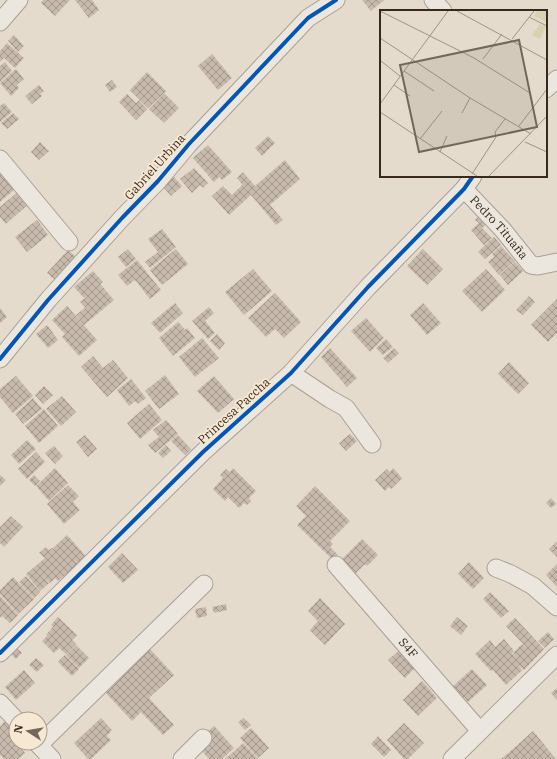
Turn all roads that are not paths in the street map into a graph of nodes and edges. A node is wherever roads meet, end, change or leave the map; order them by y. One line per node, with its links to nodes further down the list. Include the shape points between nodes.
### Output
1 (19, 0): 5 (street)
2 (336, 0): 12 (street, Gabriel Urbina, via 308,18 189,144 48,300)
3 (433, 0): 4 (street)
4 (442, 10)
5 (0, 22)
6 (557, 79): 7 (street)
7 (547, 89)
8 (0, 158): 10 (street)
9 (468, 182): 11 (street, Pedro Tituaña, via 531,265); 13 (street, Princesa Paccha)
10 (69, 242)
11 (557, 262)
12 (0, 360)
13 (291, 373): 14 (street, via 346,408); 19 (street, Princesa Paccha, via 203,452)
14 (372, 444)
15 (336, 565): 23 (street, S4F)
16 (496, 568): 18 (street, via 533,586)
17 (204, 584): 24 (street)
18 (557, 607)
19 (0, 653)
20 (557, 656): 23 (street)
21 (0, 703): 22 (street)
22 (8, 712)
23 (480, 732): 29 (street)
24 (48, 734)
25 (203, 738): 28 (street)
26 (45, 751): 27 (street)
27 (52, 759)
28 (182, 759)
29 (452, 759)

